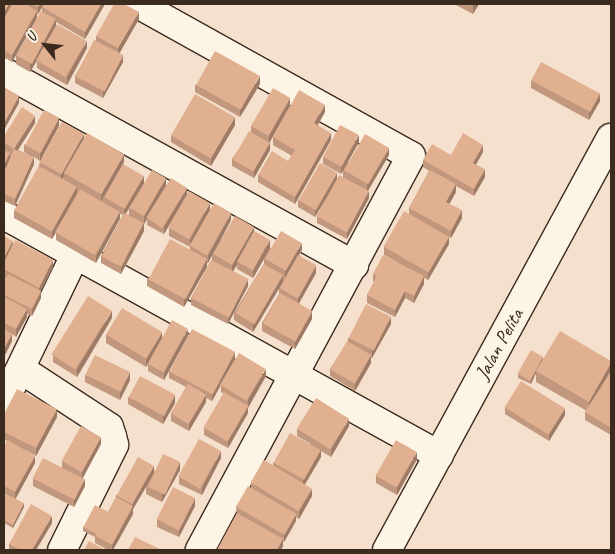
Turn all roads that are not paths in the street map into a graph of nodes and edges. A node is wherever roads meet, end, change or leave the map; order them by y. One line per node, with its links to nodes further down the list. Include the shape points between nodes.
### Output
1 (138, 4): 6 (street, via 408,152 410,160)
2 (4, 72): 6 (street)
3 (611, 138): 10 (street, Jalan Pelita)
4 (4, 216): 5 (street)
5 (75, 255): 7 (street); 8 (street)
6 (354, 264): 8 (street)
7 (22, 370): 9 (street); 11 (street, via 109,427 112,436 114,445)
8 (292, 374): 10 (street); 12 (street)
9 (4, 402)
10 (439, 455): 13 (street, Jalan Pelita)
11 (62, 550)
12 (200, 550)
13 (388, 550)

